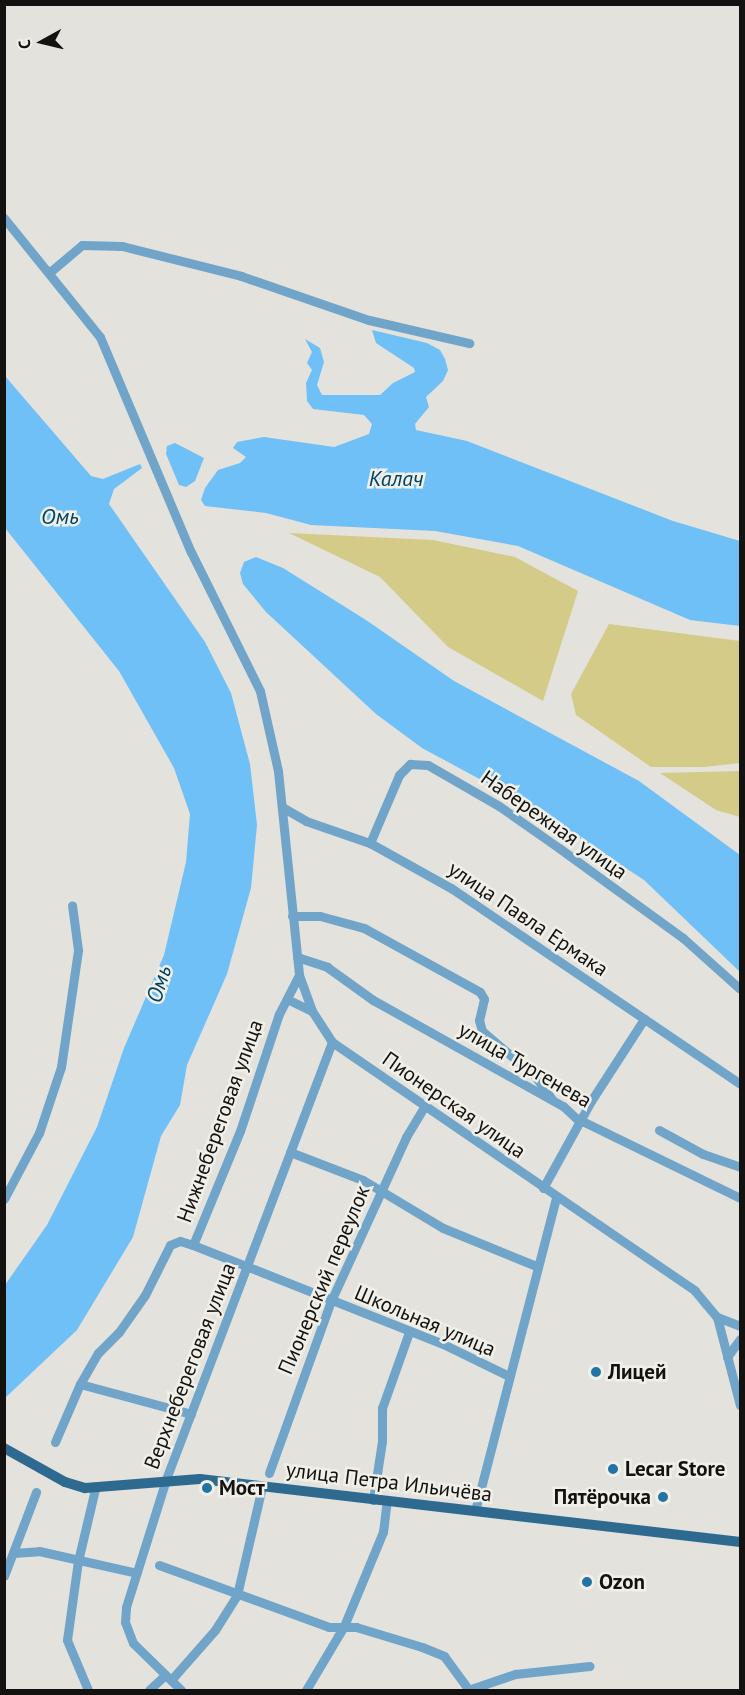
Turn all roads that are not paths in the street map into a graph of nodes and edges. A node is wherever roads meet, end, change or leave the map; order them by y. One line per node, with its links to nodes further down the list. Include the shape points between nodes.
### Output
1 (4, 218): 2 (street, Пионерская улица)
2 (51, 272): 3 (street, via 82,245 122,246 242,276 369,320); 4 (street, Пионерская улица, via 100,337 190,552 260,692 273,735)
3 (469, 343)
4 (282, 807): 5 (street, улица Павла Ермака); 6 (street, Пионерская улица)
5 (306, 821): 6 (street); 7 (street, улица Павла Ермака)
6 (285, 829): 9 (street, Пионерская улица)
7 (370, 843): 12 (street, Набережная улица, via 399,776 410,764 428,765 499,806 559,848 682,938); 15 (street, улица Павла Ермака, via 451,888)
8 (72, 904): 28 (street, via 78,950 61,1067 39,1133)
9 (292, 916): 10 (street, Пионерская улица); 18 (street, via 320,916 364,928 480,992 484,999 478,1020 482,1031 535,1076)
10 (297, 957): 11 (street, Пионерская улица); 18 (street, улица Тургенева, via 327,967 373,1000)
11 (299, 975): 13 (street, Нижнебереговая улица); 14 (street, Пионерская улица)
12 (741, 989)
13 (287, 999): 14 (street); 29 (street, Нижнебереговая улица, via 230,1157)
14 (312, 1011): 16 (street, Пионерская улица)
15 (644, 1019): 17 (street, улица Павла Ермака); 20 (street)
16 (332, 1042): 19 (street, Пионерская улица); 22 (street, Верхнебереговая улица)
17 (741, 1084)
18 (553, 1100): 20 (street, улица Тургенева)
19 (424, 1107): 24 (street, Пионерская улица); 25 (street, Пионерский переулок)
20 (582, 1120): 24 (street); 27 (street, улица Тургенева)
21 (659, 1130): 23 (street, via 703,1154)
22 (290, 1152): 25 (street, via 363,1180); 31 (street, Верхнебереговая улица)
23 (741, 1167)
24 (543, 1188): 26 (street, Пионерская улица)
25 (381, 1191): 30 (street, via 443,1228); 32 (street, Пионерский переулок)
26 (556, 1197): 30 (street); 33 (street, Пионерская улица, via 686,1284)
27 (741, 1198)
28 (4, 1199)
29 (193, 1245): 31 (street, Школьная улица); 39 (street, Нижнебереговая улица, via 180,1241 170,1245 145,1295 120,1332 98,1353)
30 (536, 1266): 38 (street)
31 (246, 1267): 32 (street, Школьная улица); 41 (street, Верхнебереговая улица)
32 (331, 1301): 35 (street, Школьная улица); 44 (street, Пионерский переулок)
33 (717, 1317): 34 (street); 37 (street, Пионерская улица)
34 (741, 1326)
35 (409, 1332): 38 (street, Школьная улица); 49 (street, via 382,1408 382,1441)
36 (741, 1339): 37 (street)
37 (727, 1357): 40 (street, Пионерская улица)
38 (509, 1376): 51 (street)
39 (80, 1384): 41 (street); 42 (street, Нижнебереговая улица)
40 (741, 1405)
41 (190, 1414): 45 (street, Верхнебереговая улица)
42 (55, 1442)
43 (5, 1449): 47 (main road, улица Петра Ильичёва, via 65,1482)
44 (269, 1473)
45 (166, 1479): 46 (main road, улица Петра Ильичёва); 47 (main road, улица Петра Ильичёва); 56 (street, Верхнебереговая улица)
46 (262, 1487): 49 (main road, улица Петра Ильичёва); 58 (street)
47 (95, 1489): 54 (street)
48 (36, 1492): 53 (street)
49 (373, 1500): 50 (main road, улица Петра Ильичёва)
50 (387, 1501): 51 (main road, улица Петра Ильичёва); 59 (street, via 383,1532)
51 (474, 1511): 52 (main road, улица Петра Ильичёва)
52 (741, 1542)
53 (13, 1553): 54 (street, via 39,1551); 57 (street)
54 (78, 1561): 56 (street); 62 (street, via 67,1640)
55 (159, 1565): 58 (street)
56 (137, 1573): 61 (street, Верхнебереговая улица, via 125,1614 127,1630 133,1643)
57 (4, 1576)
58 (237, 1595): 59 (street, via 329,1627); 61 (street, via 216,1630)
59 (344, 1626): 65 (street); 66 (street, via 356,1626 444,1656)
60 (590, 1666): 66 (street, via 515,1674)
61 (168, 1678): 63 (street); 64 (street, Верхнебереговая улица)
62 (87, 1690)
63 (149, 1690)
64 (181, 1690)
65 (306, 1690)
66 (468, 1690)

